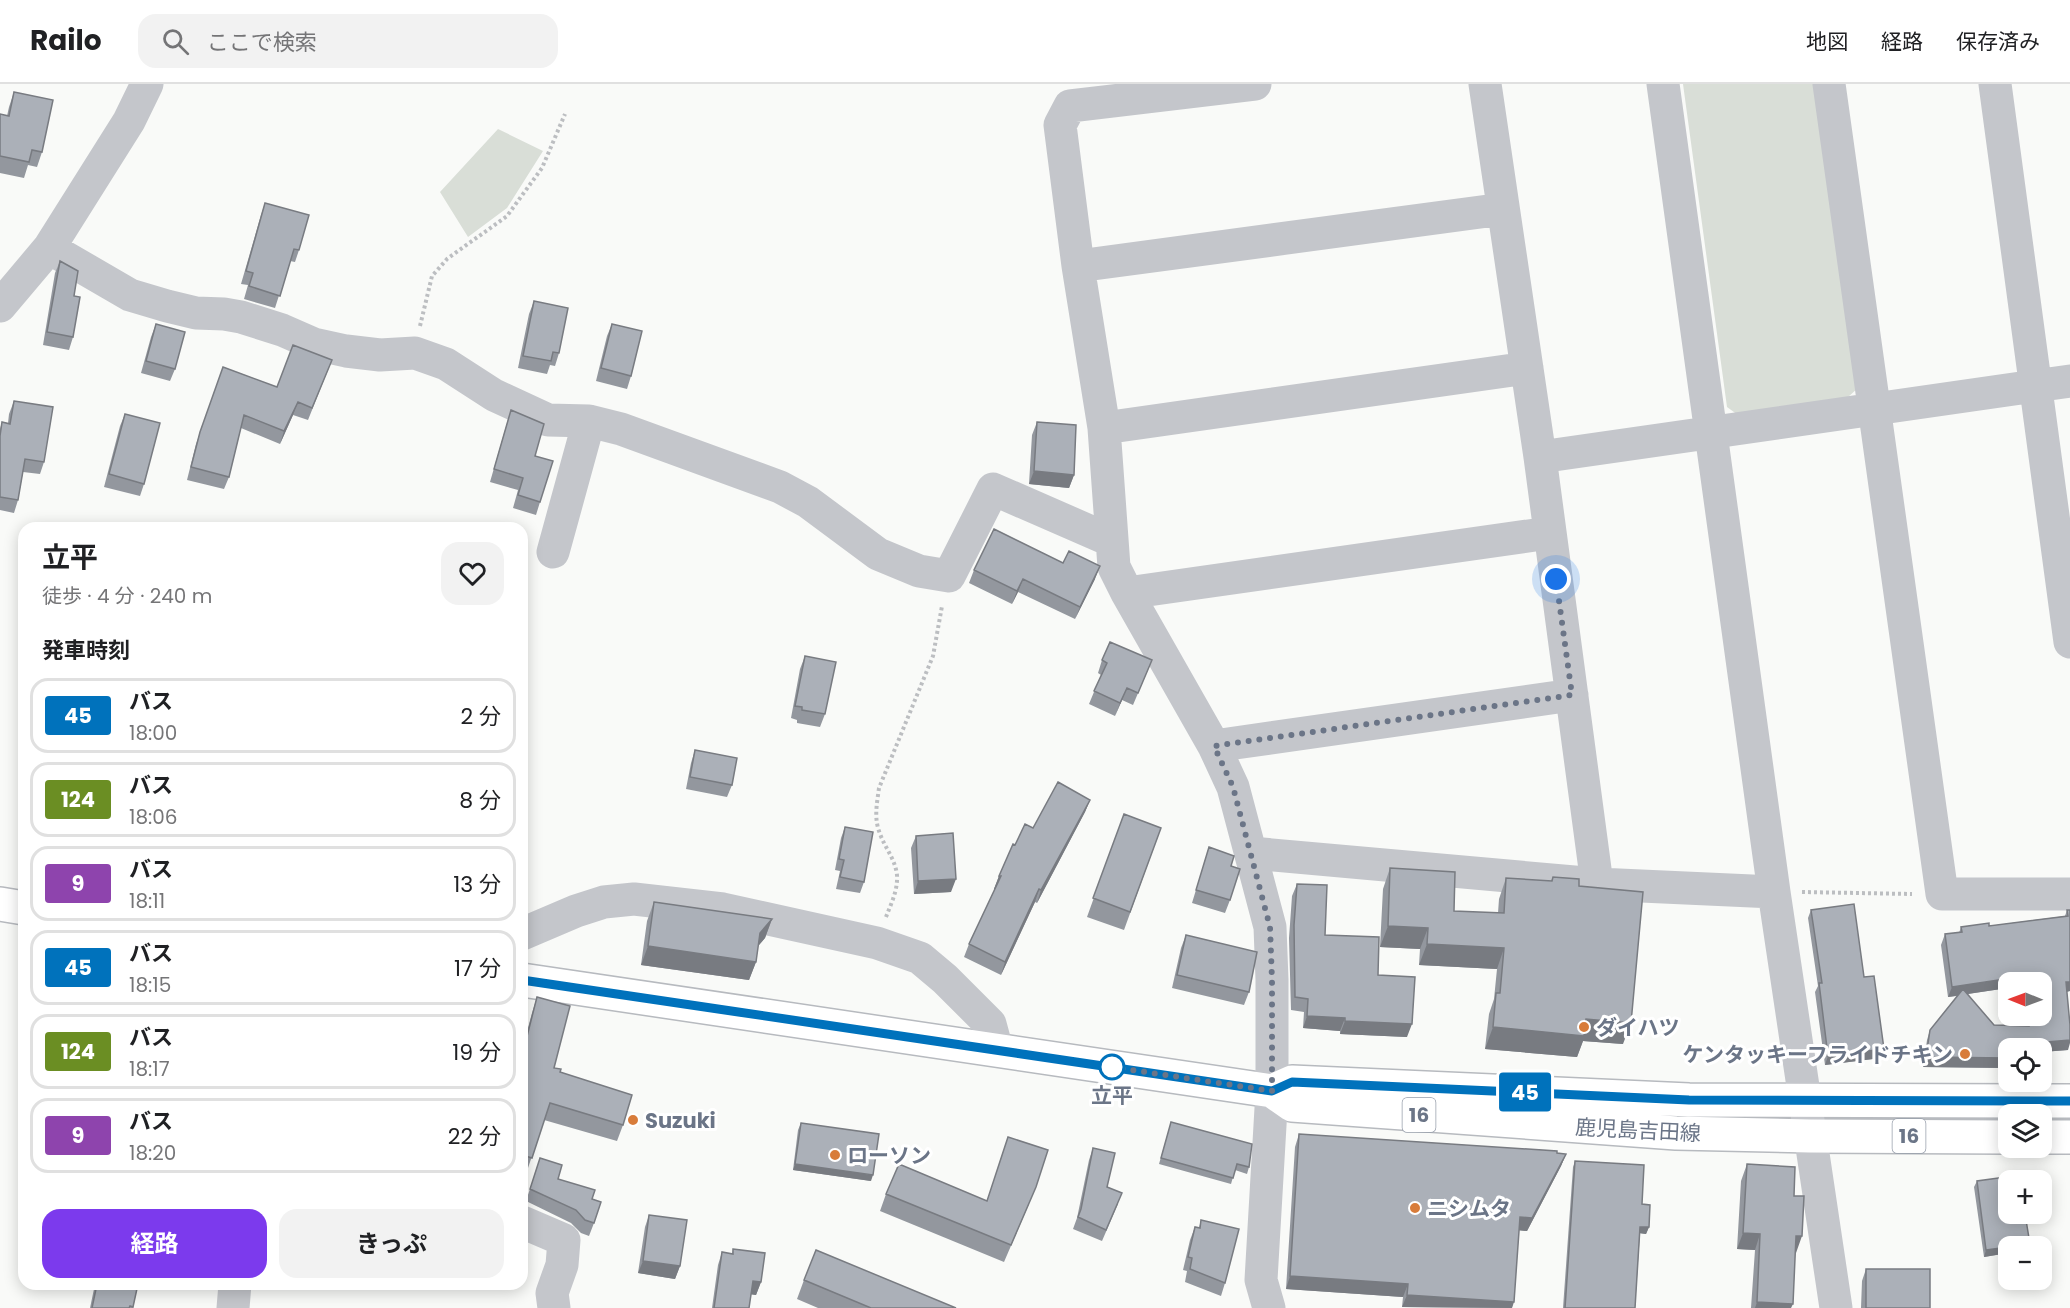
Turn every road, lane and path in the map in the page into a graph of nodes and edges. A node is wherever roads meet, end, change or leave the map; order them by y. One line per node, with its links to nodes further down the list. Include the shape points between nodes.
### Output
1 (147, 84): 10 (street, via 129,121)
2 (1255, 84): 7 (street)
3 (1485, 84): 9 (street)
4 (1663, 84): 20 (street)
5 (1829, 84): 17 (street)
6 (1995, 84): 16 (street)
7 (1202, 87): 11 (street, via 1070,106 1060,125)
8 (565, 114): 13 (path, via 542,168 507,216 447,259 432,276)
9 (1503, 209): 11 (street); 14 (street)
10 (49, 248): 12 (street); 13 (street, via 130,295 167,306 241,317 314,344 346,351 380,355)
11 (1078, 266): 19 (street)
12 (0, 306)
13 (415, 353): 18 (street, via 446,363 494,395 548,420)
14 (1527, 368): 19 (street); 21 (street)
15 (2070, 381): 16 (street)
16 (2036, 386): 17 (street); 27 (street)
17 (1876, 409): 20 (street); 33 (street)
18 (589, 421): 24 (street); 25 (street, via 780,487 808,502 878,554 919,571)
19 (1104, 428): 23 (street)
20 (1712, 431): 21 (street); 32 (street)
21 (1540, 457): 22 (street)
22 (1549, 533): 26 (street); 28 (street)
23 (1112, 541): 25 (street, via 993,489); 26 (street, via 1114,567)
24 (553, 552)
25 (949, 576): 38 (path, via 933,656 879,789 879,832 897,876 896,890)
26 (1127, 593): 29 (street)
27 (2070, 642)
28 (1572, 695): 29 (street); 31 (street)
29 (1214, 746): 30 (street, via 1233,787)
30 (1251, 853): 31 (street); 41 (street, via 1270,927)
31 (1597, 884): 32 (street)
32 (1774, 892): 33 (path); 42 (street)
33 (1942, 894): 34 (street)
34 (2070, 894)
35 (0, 904): 36 (main road)
36 (18, 907)
37 (528, 931): 38 (street, via 604,902 634,899 723,909)
38 (877, 943): 40 (street, via 920,958 945,979 990,1024)
39 (528, 985): 40 (main road, 鹿児島吉田線 / 16)
40 (997, 1050): 41 (main road, 鹿児島吉田線 / 16)
41 (1272, 1091): 42 (main road, 鹿児島吉田線 / 16, via 1292,1082 1689,1100); 44 (main road, 鹿児島吉田線 / 16, via 1292,1105 1302,1106 1676,1133); 52 (street, via 1261,1280)
42 (1805, 1100): 43 (main road, 鹿児島吉田線 / 16); 44 (street)
43 (2070, 1101)
44 (1810, 1136): 45 (main road, 鹿児島吉田線 / 16); 53 (street)
45 (1998, 1137)
46 (2052, 1137): 47 (main road)
47 (2070, 1137)
48 (528, 1225): 51 (street, via 564,1240 562,1265 552,1293)
49 (234, 1290): 50 (street)
50 (233, 1308)
51 (554, 1308)
52 (1269, 1308)
53 (1836, 1308)

